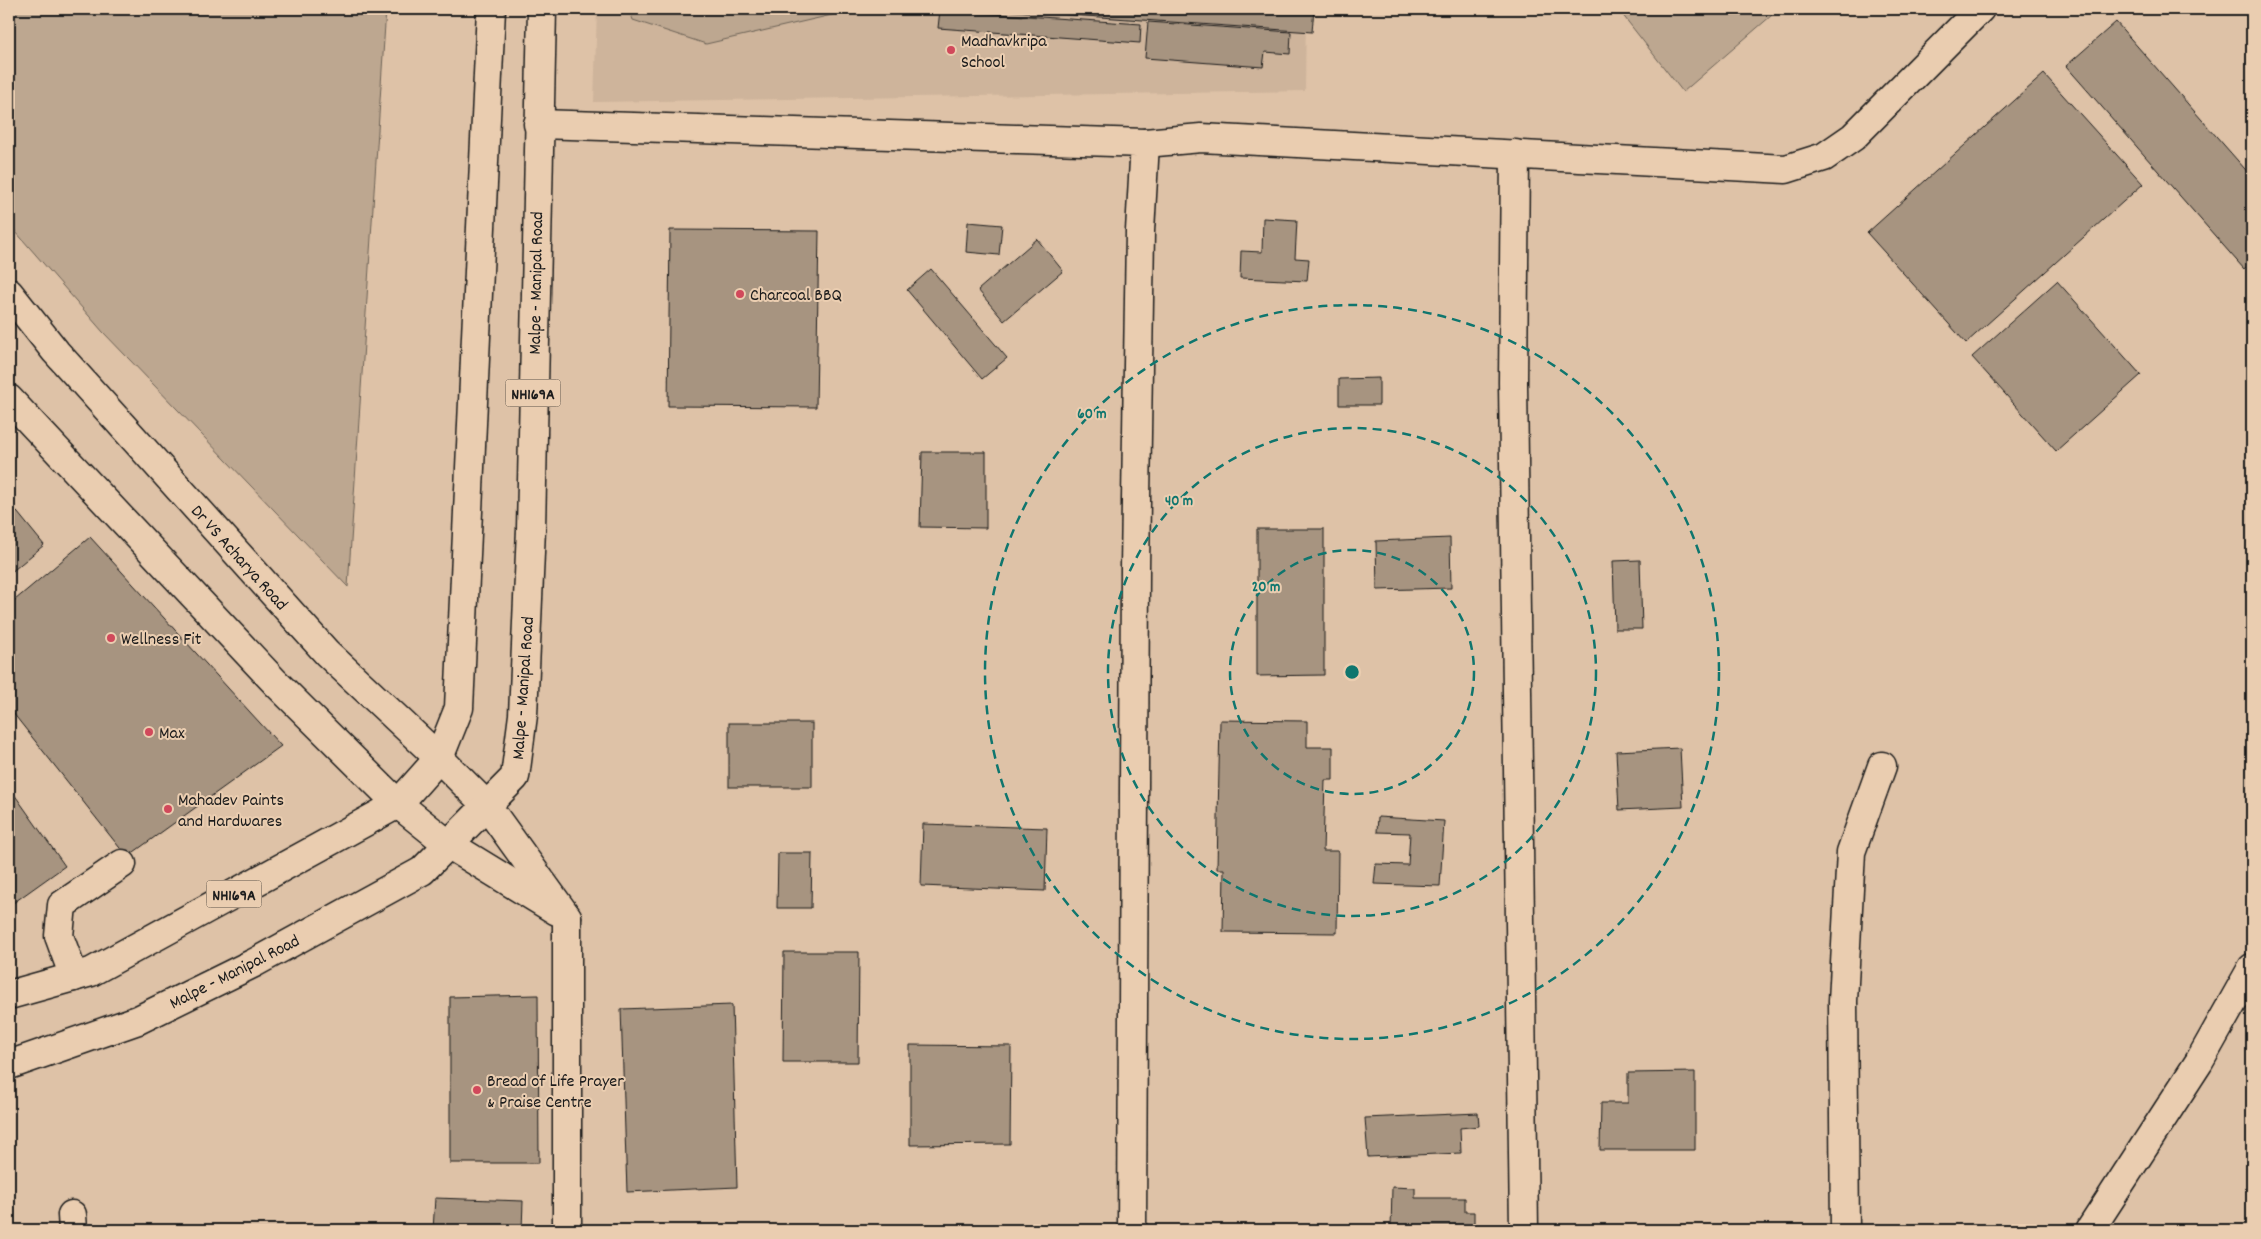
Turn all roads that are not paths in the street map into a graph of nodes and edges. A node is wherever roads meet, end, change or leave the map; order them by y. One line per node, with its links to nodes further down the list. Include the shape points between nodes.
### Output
1 (491, 9): 9 (main road, NH169A, via 459,708)
2 (542, 9): 4 (main road, Malpe - Manipal Road / NH169A)
3 (1980, 9): 6 (main road, via 1853,137 1824,157 1786,169)
4 (538, 124): 5 (main road); 12 (main road, Malpe - Manipal Road / NH169A, via 531,529 523,715 514,777)
5 (1145, 144): 6 (main road, via 1201,138); 21 (main road, via 1140,231 1135,568)
6 (1515, 154): 22 (main road, via 1513,382)
7 (9, 293): 9 (main road, Dr VS Acharya Road, via 56,352 327,653)
8 (9, 399): 11 (main road, via 275,682)
9 (439, 758): 11 (main road, NH169A); 12 (main road, Dr VS Acharya Road)
10 (1882, 766): 23 (main road, via 1851,852 1843,1000)
11 (398, 804): 13 (main road); 17 (main road, NH169A, via 91,972)
12 (487, 806): 13 (main road, Malpe - Manipal Road / NH169A); 15 (main road, Dr VS Acharya Road)
13 (448, 844): 15 (main road); 19 (main road, Malpe - Manipal Road / NH169A, via 422,871 254,963 138,1020)
14 (122, 864): 17 (main road, via 62,905 59,936)
15 (567, 917): 20 (main road)
16 (2252, 968): 24 (main road, via 2199,1062)
17 (74, 977): 18 (main road, NH169A)
18 (9, 995)
19 (9, 1064)
20 (567, 1230)
21 (1132, 1230)
22 (1524, 1230)
23 (1845, 1230)
24 (2090, 1230)

